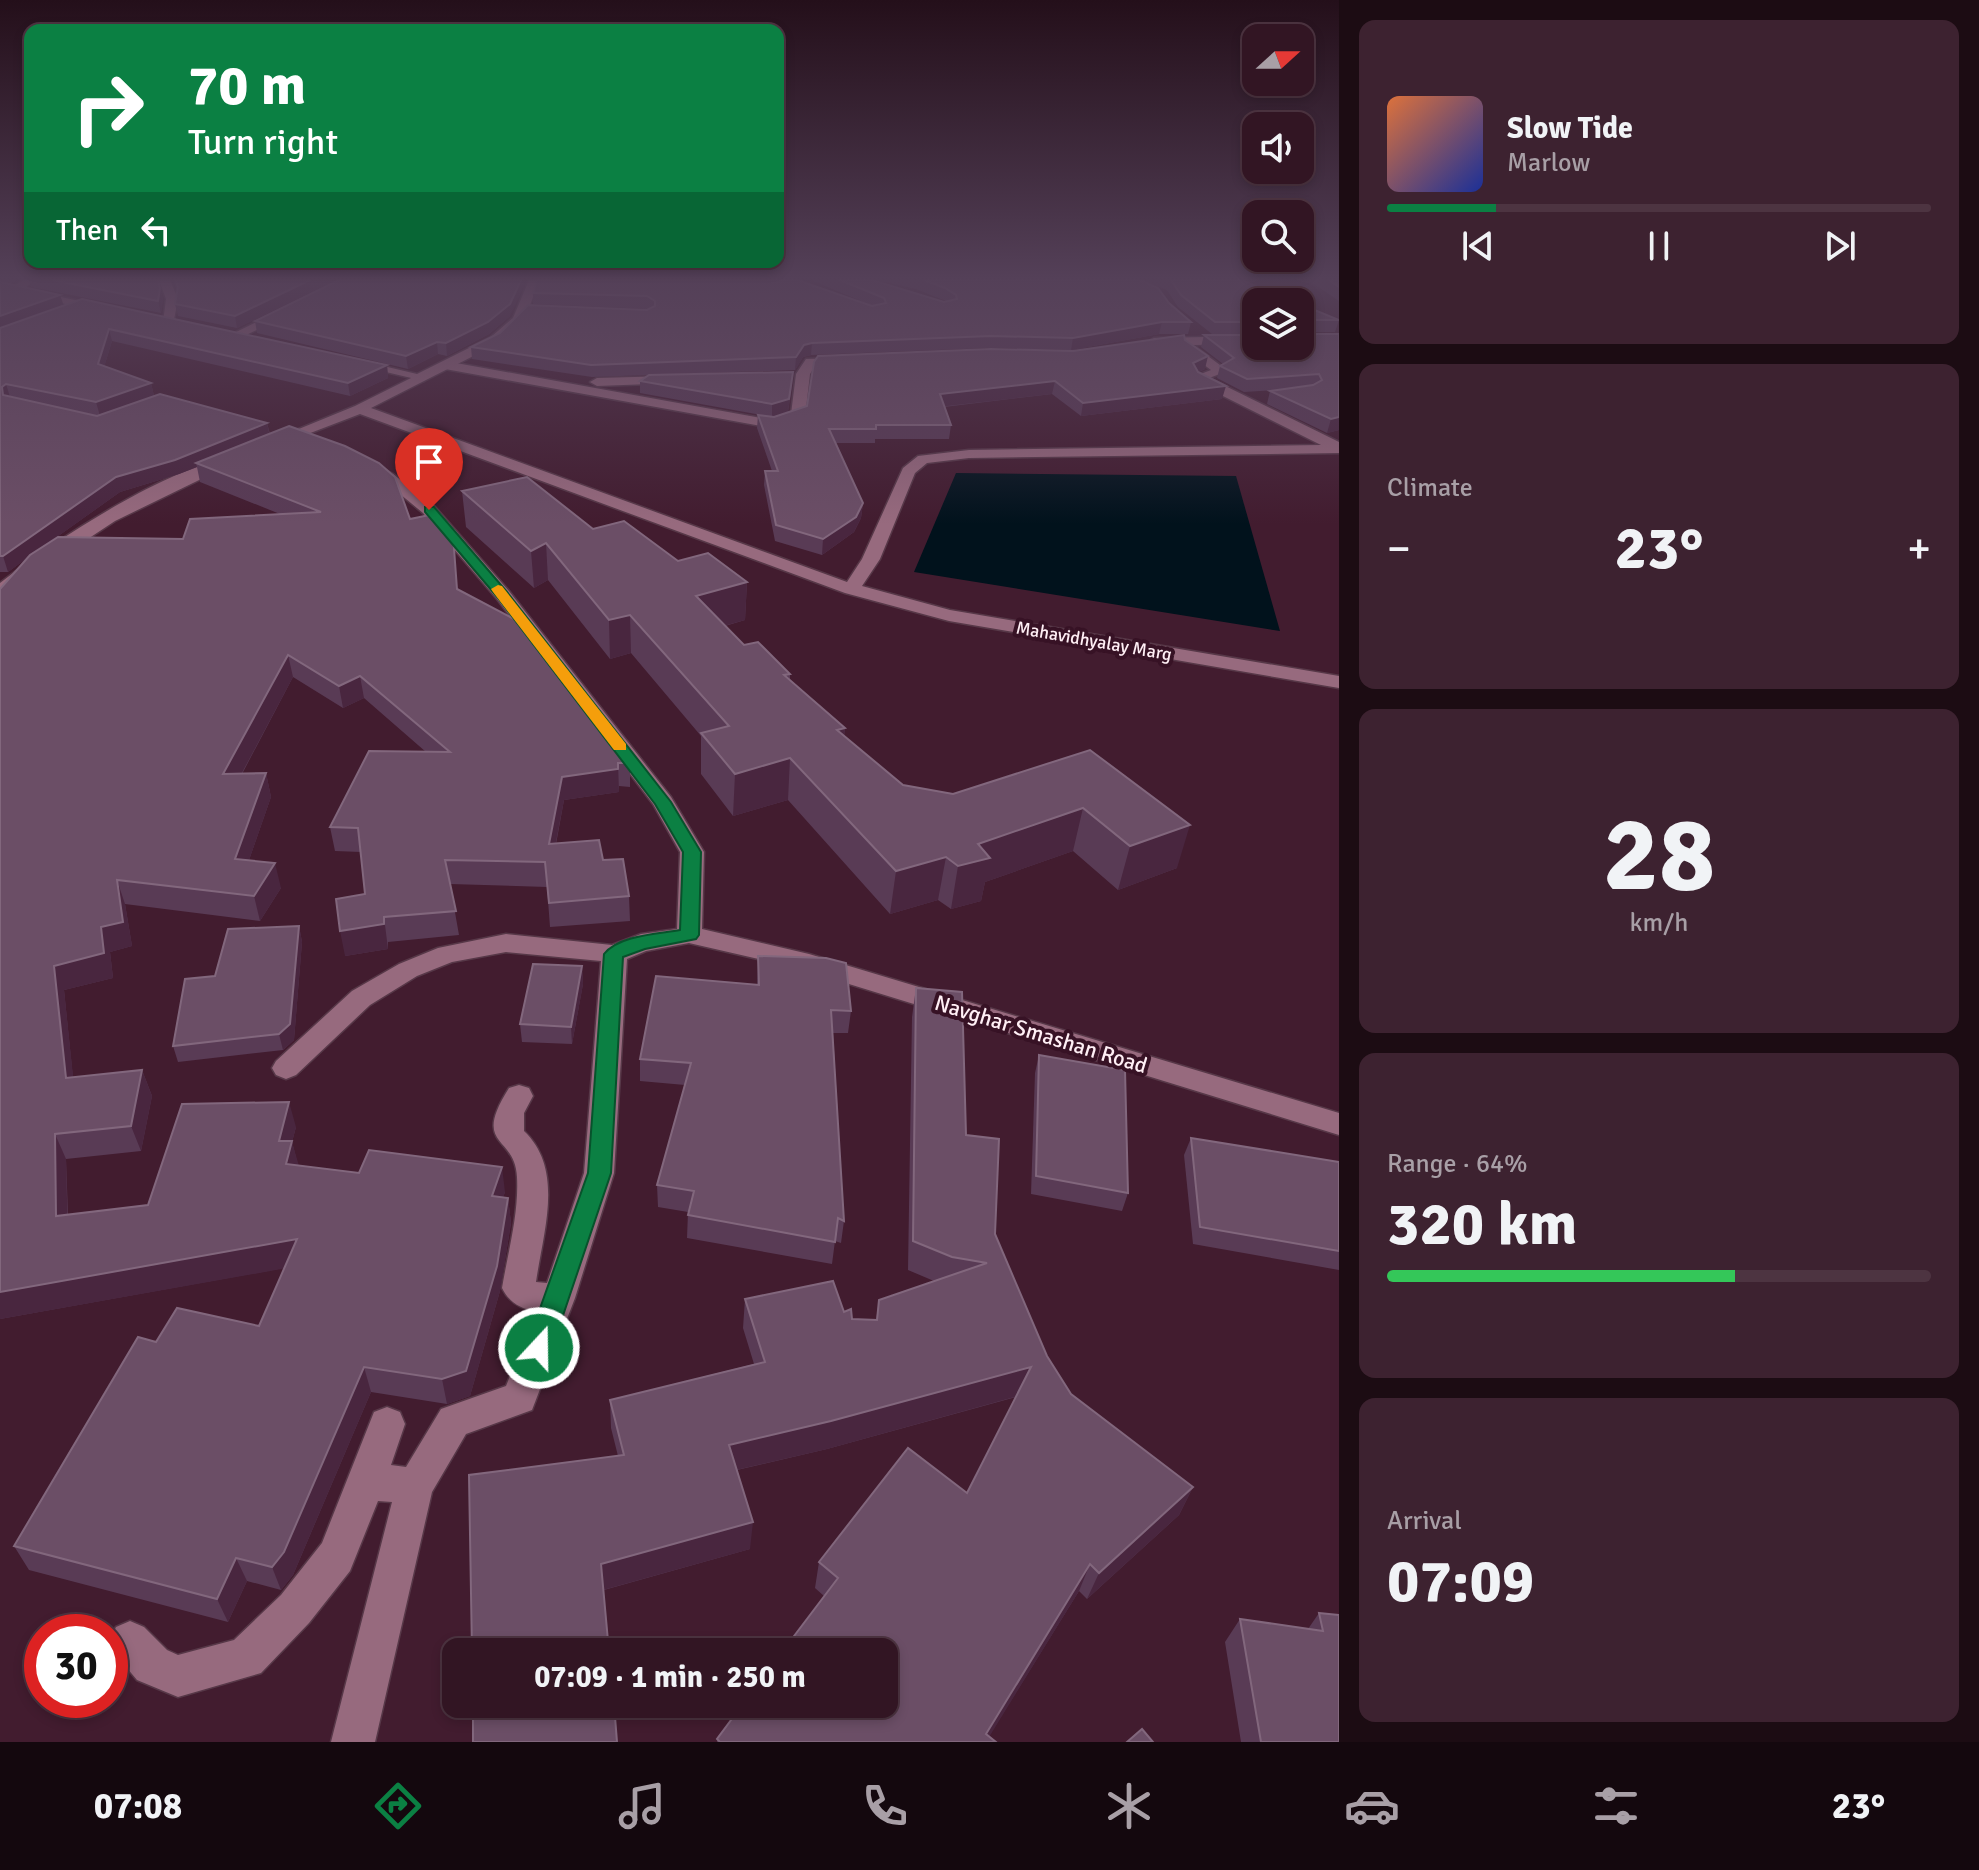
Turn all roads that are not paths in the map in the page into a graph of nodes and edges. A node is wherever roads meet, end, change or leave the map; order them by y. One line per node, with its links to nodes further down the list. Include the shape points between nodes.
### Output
1 (344, 361): 8 (street)
2 (452, 361): 5 (street)
3 (851, 361): 7 (street, via 811,362)
4 (1208, 361): 12 (street, via 1221,371 1201,379)
5 (445, 365): 8 (street); 10 (street)
6 (787, 377): 7 (street)
7 (803, 377): 10 (street, via 798,417 772,424)
8 (419, 378): 13 (street)
9 (680, 380): 10 (street)
10 (547, 384)
11 (1269, 397): 12 (street)
12 (1242, 399): 17 (street)
13 (360, 409): 15 (street); 21 (street, Mahavidhyalay Marg)
14 (265, 426): 15 (street)
15 (298, 432): 18 (street); 22 (street, via 146,496)
16 (1339, 435): 17 (street)
17 (1320, 436): 19 (street)
18 (326, 444)
19 (1339, 449): 21 (street, via 923,459 908,471 871,559)
20 (351, 457): 24 (street, via 388,477 429,510 503,595 663,802 692,852)
21 (851, 589): 23 (street, Mahavidhyalay Marg, via 949,615)
22 (0, 592)
23 (1339, 682)
24 (689, 935): 25 (street, via 641,943); 28 (street, Navghar Smashan Road, via 800,960)
25 (614, 954): 26 (street, via 506,943 447,954 361,998); 29 (street, via 599,1173)
26 (286, 1068)
27 (519, 1096): 29 (street, via 509,1112 509,1135 521,1144 531,1164 532,1188 519,1288 530,1296)
28 (1339, 1124)
29 (558, 1298): 32 (street, via 519,1398 454,1421)
30 (387, 1424): 31 (street)
31 (367, 1481): 32 (street); 33 (street, via 336,1557 246,1658 178,1676 152,1665)
32 (415, 1486): 34 (street)
33 (130, 1641)
34 (353, 1742)

